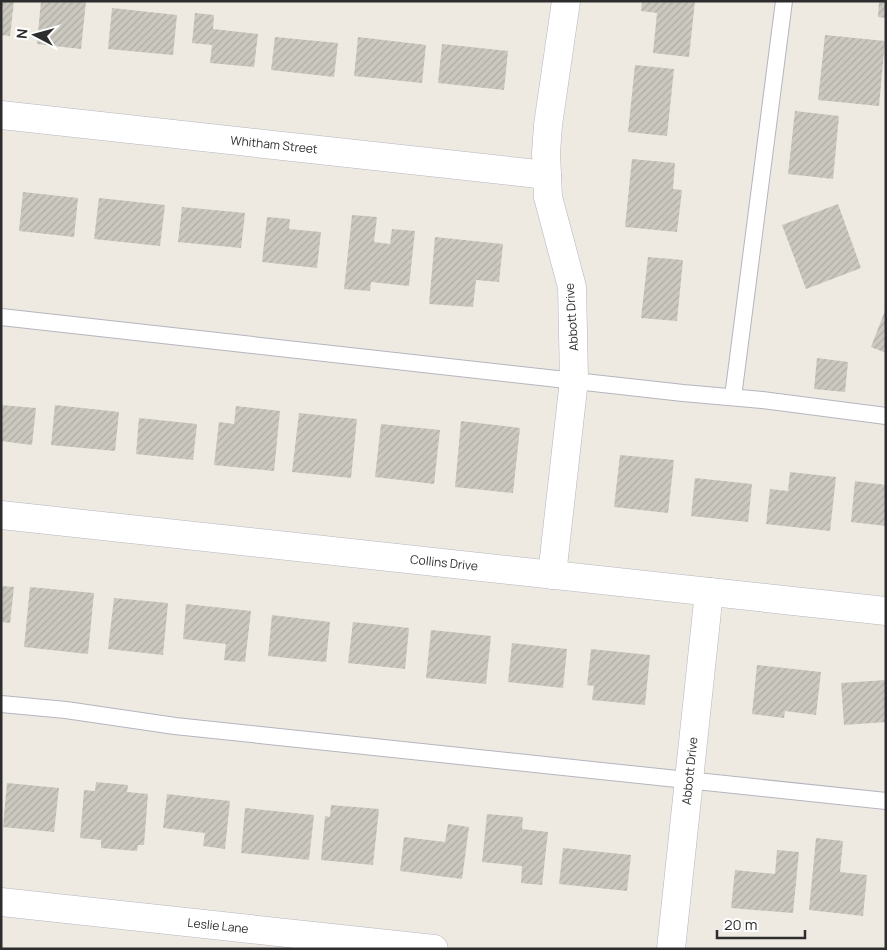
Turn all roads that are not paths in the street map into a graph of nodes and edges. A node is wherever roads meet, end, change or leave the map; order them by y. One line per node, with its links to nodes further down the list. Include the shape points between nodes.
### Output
1 (566, 1): 4 (street, Abbott Drive, via 548,125)
2 (784, 1): 7 (lane)
3 (1, 115): 4 (street, Whitham Street)
4 (547, 175): 6 (street, Abbott Drive, via 548,197 572,287)
5 (1, 317): 6 (lane)
6 (574, 380): 7 (lane); 10 (street, Abbott Drive)
7 (733, 397): 8 (lane)
8 (886, 416)
9 (1, 515): 10 (street, Collins Drive)
10 (552, 575): 11 (street, Collins Drive)
11 (710, 592): 12 (street, Collins Drive); 14 (street, Abbott Drive)
12 (886, 611)
13 (1, 704): 14 (lane, via 175,726)
14 (689, 779): 15 (lane); 18 (street, Abbott Drive)
15 (886, 801)
16 (1, 902): 17 (street, Leslie Lane)
17 (434, 949)
18 (670, 949)

